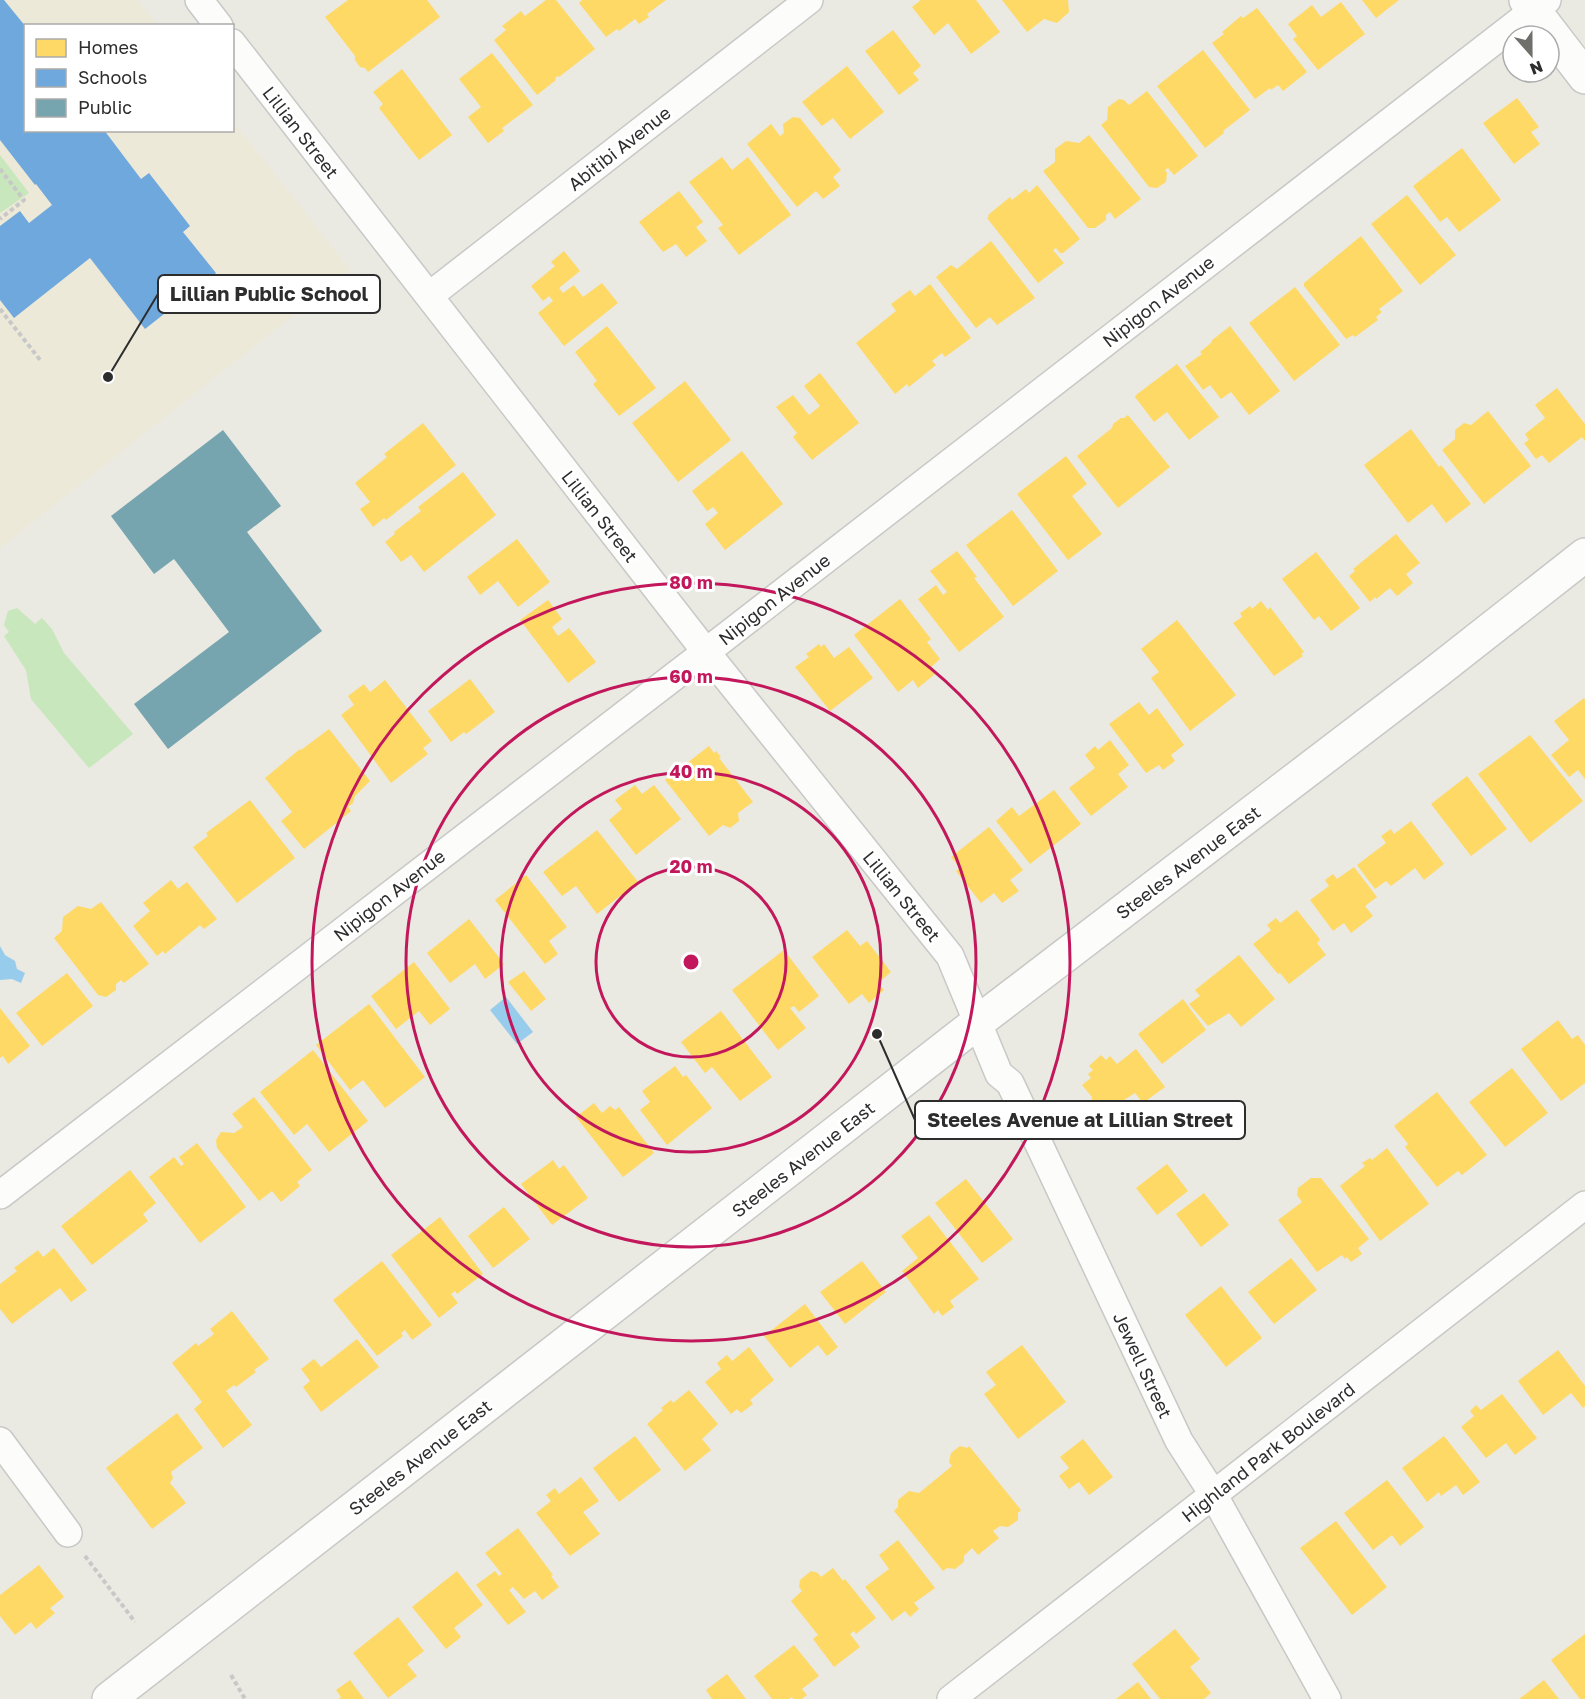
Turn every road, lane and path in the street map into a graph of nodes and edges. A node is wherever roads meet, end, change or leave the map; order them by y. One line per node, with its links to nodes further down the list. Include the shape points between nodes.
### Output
1 (200, 0): 4 (street)
2 (808, 0): 9 (street, Abitibi Avenue)
3 (1536, 3): 6 (main road); 13 (street, Nipigon Avenue)
4 (218, 24)
5 (234, 46): 9 (street, Lillian Street)
6 (1585, 77)
7 (0, 168): 8 (path, via 24,200)
8 (0, 219)
9 (429, 296): 13 (street, Lillian Street)
10 (0, 309): 11 (path)
11 (41, 361)
12 (1585, 555): 14 (main road, Steeles Avenue East)
13 (706, 652): 14 (street, Lillian Street, via 950,956); 15 (street, Nipigon Avenue)
14 (978, 1022): 18 (street, Jewell Street, via 999,1074 1010,1083 1179,1441); 22 (main road, Steeles Avenue East)
15 (0, 1195)
16 (1585, 1205): 18 (street, Highland Park Boulevard)
17 (0, 1441): 19 (street)
18 (1213, 1494): 24 (street, Highland Park Boulevard); 25 (street, Jewell Street)
19 (68, 1533): 20 (path)
20 (135, 1622)
21 (231, 1675): 23 (path)
22 (110, 1699)
23 (245, 1699)
24 (951, 1699)
25 (1327, 1699)

